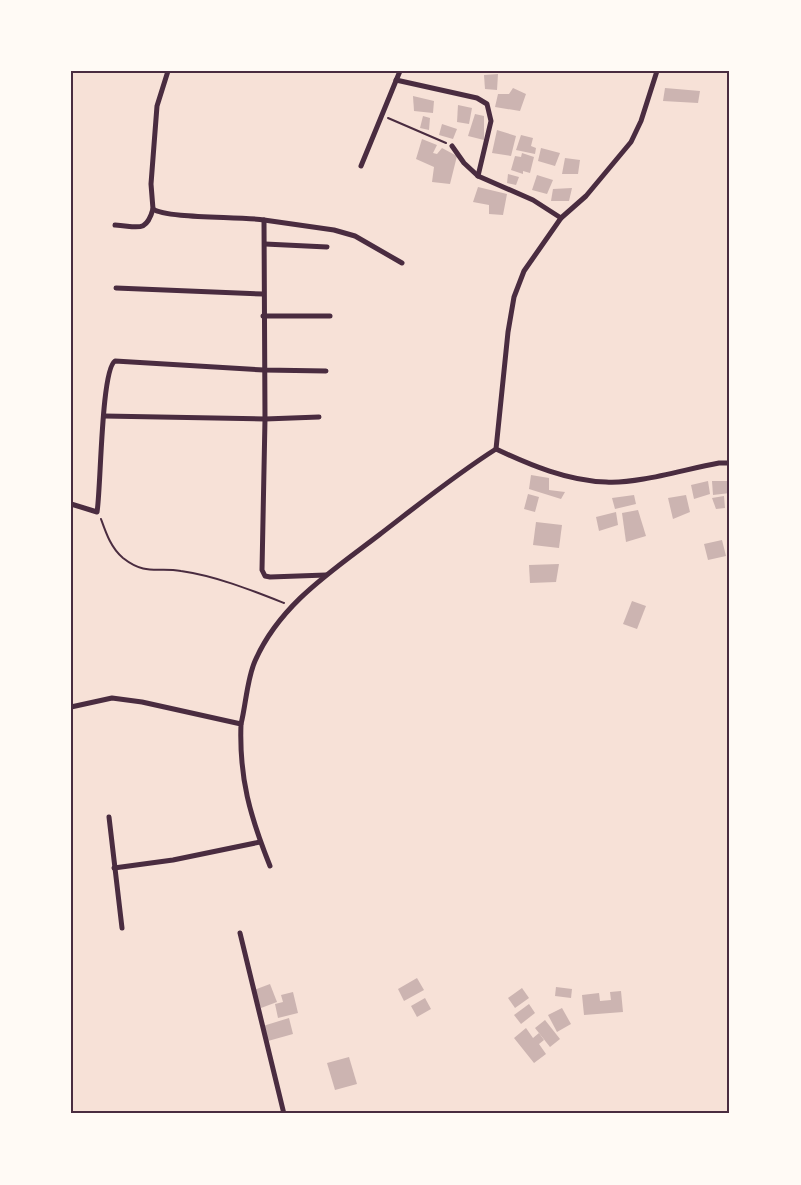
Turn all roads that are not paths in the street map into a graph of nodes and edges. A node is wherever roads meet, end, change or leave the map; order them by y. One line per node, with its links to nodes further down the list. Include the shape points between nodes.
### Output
1 (168, 71): 8 (street, via 157,106)
2 (400, 71): 4 (street)
3 (657, 71): 9 (street, via 631,142 586,196)
4 (396, 80): 6 (street); 7 (street, via 477,98 487,104 491,121)
5 (452, 146): 7 (street)
6 (361, 166)
7 (478, 176): 9 (street, via 533,200)
8 (152, 209): 10 (street, via 194,216); 11 (street, via 149,222 144,226)
9 (561, 218): 24 (street, via 524,271 514,297)
10 (264, 220): 12 (street); 14 (street, via 355,236)
11 (115, 225)
12 (265, 244): 13 (street); 16 (street)
13 (327, 247)
14 (402, 263)
15 (116, 288): 16 (street)
16 (263, 294): 17 (street)
17 (263, 316): 18 (street); 19 (street)
18 (330, 316)
19 (264, 370): 20 (street); 21 (street, via 116,361 110,369); 23 (street)
20 (326, 371)
21 (104, 416): 23 (street); 26 (street, via 97,512)
22 (319, 417): 23 (street)
23 (265, 420): 27 (street, via 262,570 265,576 270,577)
24 (496, 449): 25 (street, via 573,479 607,482); 27 (street, via 457,474)
25 (730, 463)
26 (71, 504)
27 (326, 576): 29 (street, via 291,606 263,646 254,663)
28 (71, 707): 29 (street, via 112,698)
29 (241, 724): 31 (street, via 240,757 246,797)
30 (109, 817): 33 (street)
31 (260, 842): 32 (street); 33 (street)
32 (270, 866)
33 (114, 868): 34 (street)
34 (122, 928)
35 (240, 933): 36 (street)
36 (284, 1114)

